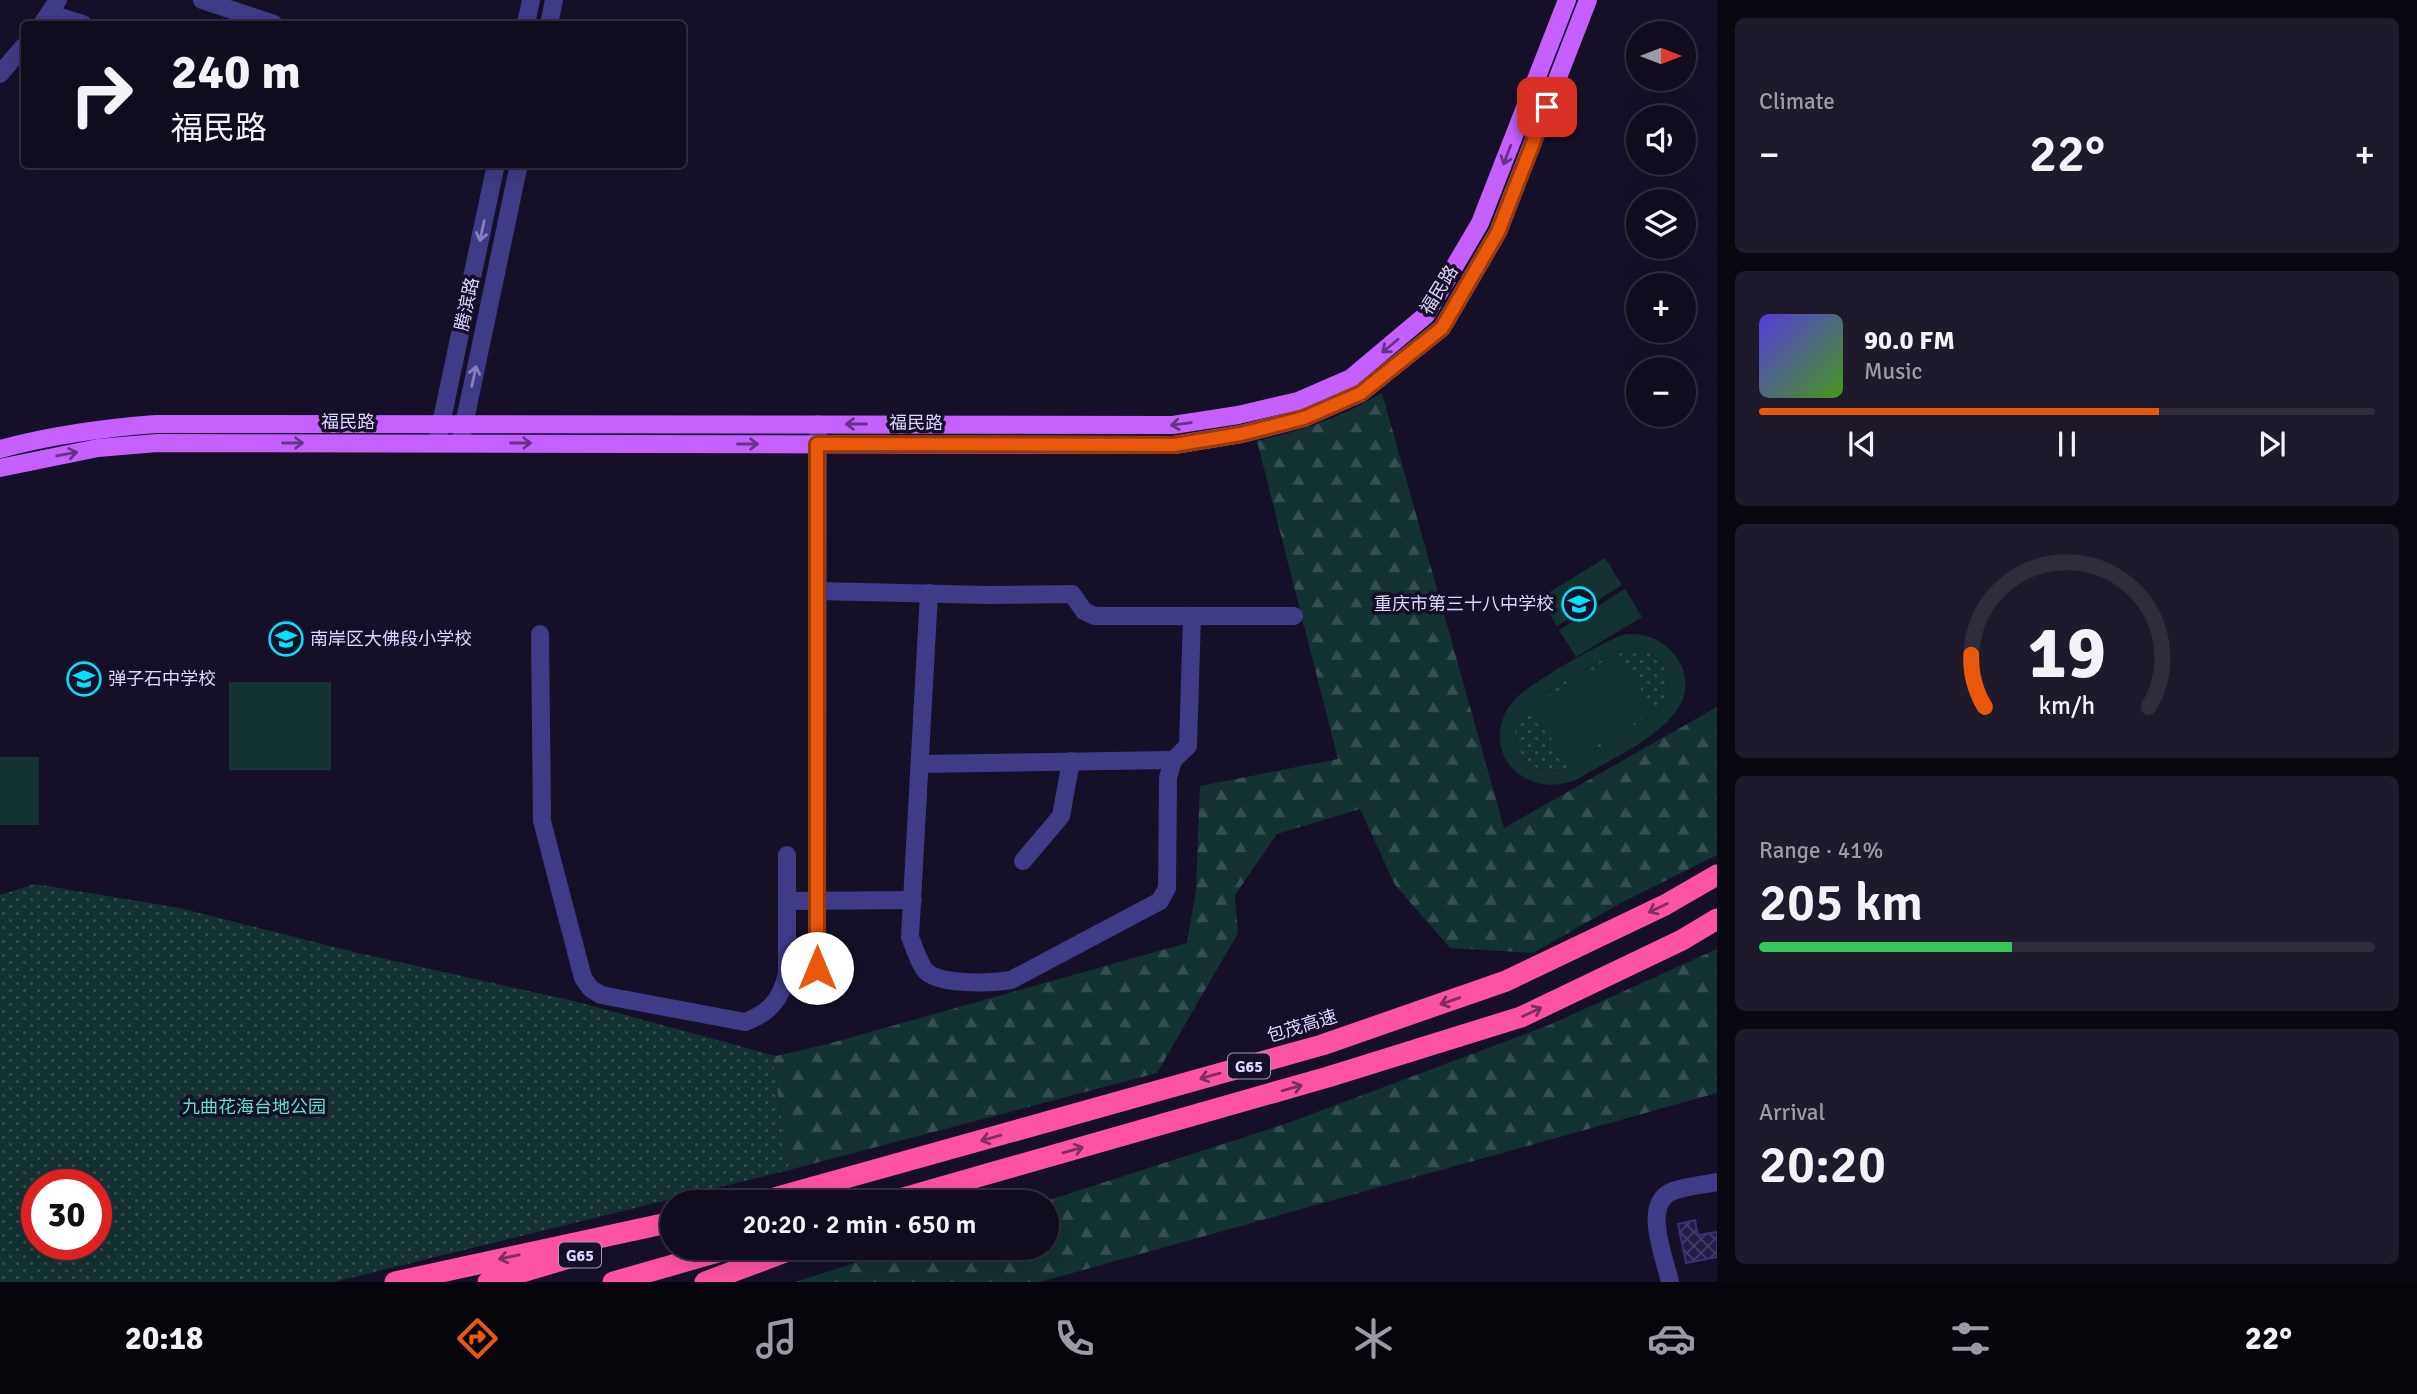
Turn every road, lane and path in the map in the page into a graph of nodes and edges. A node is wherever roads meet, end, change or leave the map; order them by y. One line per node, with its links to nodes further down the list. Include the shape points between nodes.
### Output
1 (202, 0): 8 (street)
2 (531, 0): 9 (street)
3 (554, 0): 10 (street)
4 (1567, 0): 17 (main road, 福民路, one-way to 17, via 1480,223 1426,315 1351,378 1298,401 1173,425)
5 (1588, 0): 20 (main road, 福民路, via 1498,232 1442,328 1361,393 1304,418 1174,445)
6 (50, 13): 7 (street)
7 (74, 21)
8 (265, 21)
9 (527, 21)
10 (550, 21)
11 (21, 50): 12 (street)
12 (0, 74)
13 (495, 168): 15 (street, 腾滨路, one-way to 15)
14 (518, 168): 16 (street, 腾滨路, one-way to 14)
15 (441, 423): 16 (main road, 福民路); 18 (street, 腾滨路); 21 (main road, 福民路, via 156,424 96,428)
16 (464, 423): 17 (main road, 福民路); 19 (street, 腾滨路)
17 (818, 424): 20 (street)
18 (437, 443): 19 (main road, 福民路); 22 (main road, 福民路, one-way to 18, via 98,448 157,443)
19 (461, 443): 20 (main road, 福民路, one-way to 20)
20 (817, 444): 23 (street)
21 (0, 449)
22 (0, 468)
23 (818, 591): 24 (street); 34 (street)
24 (929, 593): 25 (street, via 1072,594 1084,611 1094,616); 30 (street)
25 (1192, 616): 26 (street); 28 (street, via 1188,746)
26 (1294, 616)
27 (540, 634): 36 (street, via 542,821 583,978 591,989 601,995 745,1022 761,1016 783,993)
28 (1173, 760): 29 (street); 35 (street, via 1167,778 1167,888 1160,901 1012,981 992,984 936,979 925,970 910,937)
29 (1071, 761): 30 (street); 32 (street, via 1061,816)
30 (920, 764): 35 (street)
31 (787, 855): 36 (street)
32 (1023, 861)
33 (1717, 875): 43 (highway, 包茂高速 / G65, one-way to 43, via 1506,981 1322,1045)
34 (817, 900): 35 (street); 36 (street); 40 (street)
35 (913, 900)
36 (787, 901)
37 (1717, 919): 39 (highway, G65)
38 (1717, 925): 39 (street)
39 (1682, 940): 41 (highway, G65, one-way to 39, via 1521,1017)
40 (817, 968)
41 (998, 1171): 44 (highway, G65); 45 (highway)
42 (1717, 1182): 54 (street, via 1671,1191 1659,1202 1655,1219)
43 (803, 1190)
44 (931, 1190)
45 (948, 1190)
46 (660, 1227): 50 (highway, one-way to 50)
47 (660, 1229): 51 (highway, G65)
48 (690, 1260): 52 (highway, G65)
49 (764, 1260): 53 (highway)
50 (395, 1282)
51 (488, 1282)
52 (613, 1282)
53 (705, 1282)
54 (1670, 1282)

